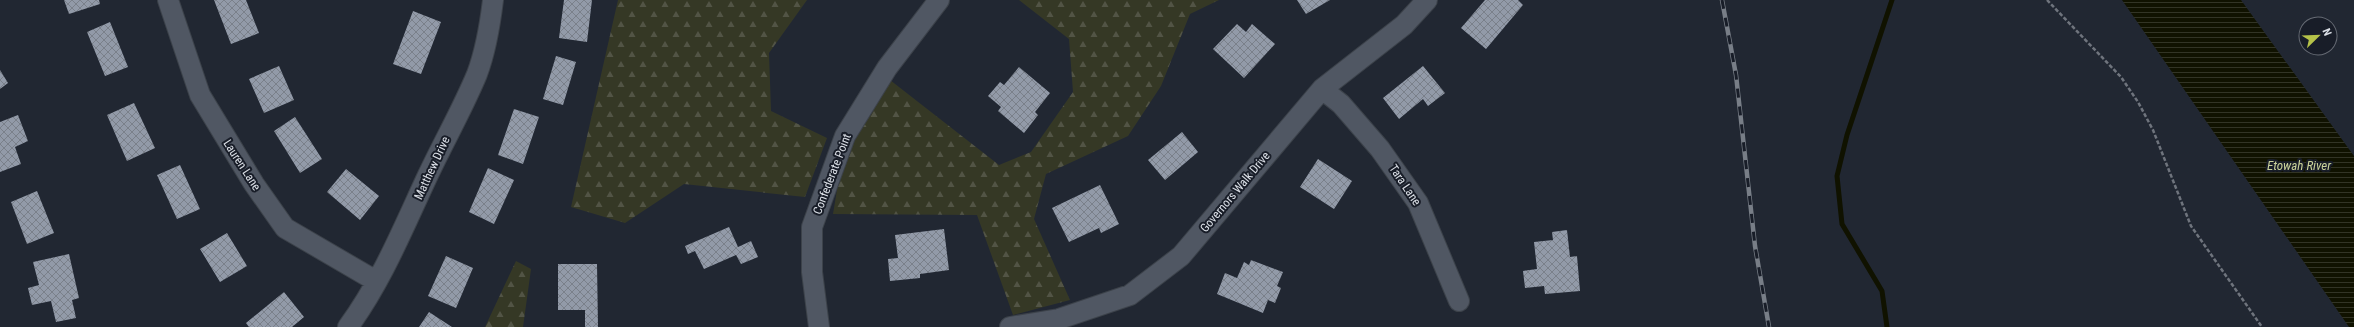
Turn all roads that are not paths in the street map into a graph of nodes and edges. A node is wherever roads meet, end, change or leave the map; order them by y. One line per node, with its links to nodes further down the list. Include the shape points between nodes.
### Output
1 (168, 0): 6 (street, Lauren Lane, via 200,95 254,184 285,228)
2 (493, 0): 6 (street, Matthew Drive, via 485,48 477,73)
3 (939, 0): 10 (street, Confederate Point, via 887,68 845,136 819,206 812,227 812,272)
4 (1427, 0): 5 (street, Governors Walk Drive, via 1404,25)
5 (1322, 89): 7 (street, Tara Lane, via 1341,104 1380,149 1418,203); 8 (street, Governors Walk Drive, via 1181,256 1130,295)
6 (376, 281): 9 (street, Matthew Drive)
7 (1459, 301)
8 (1060, 323): 11 (street, Governors Walk Drive)
9 (348, 327)
10 (819, 327)
11 (1010, 327)

